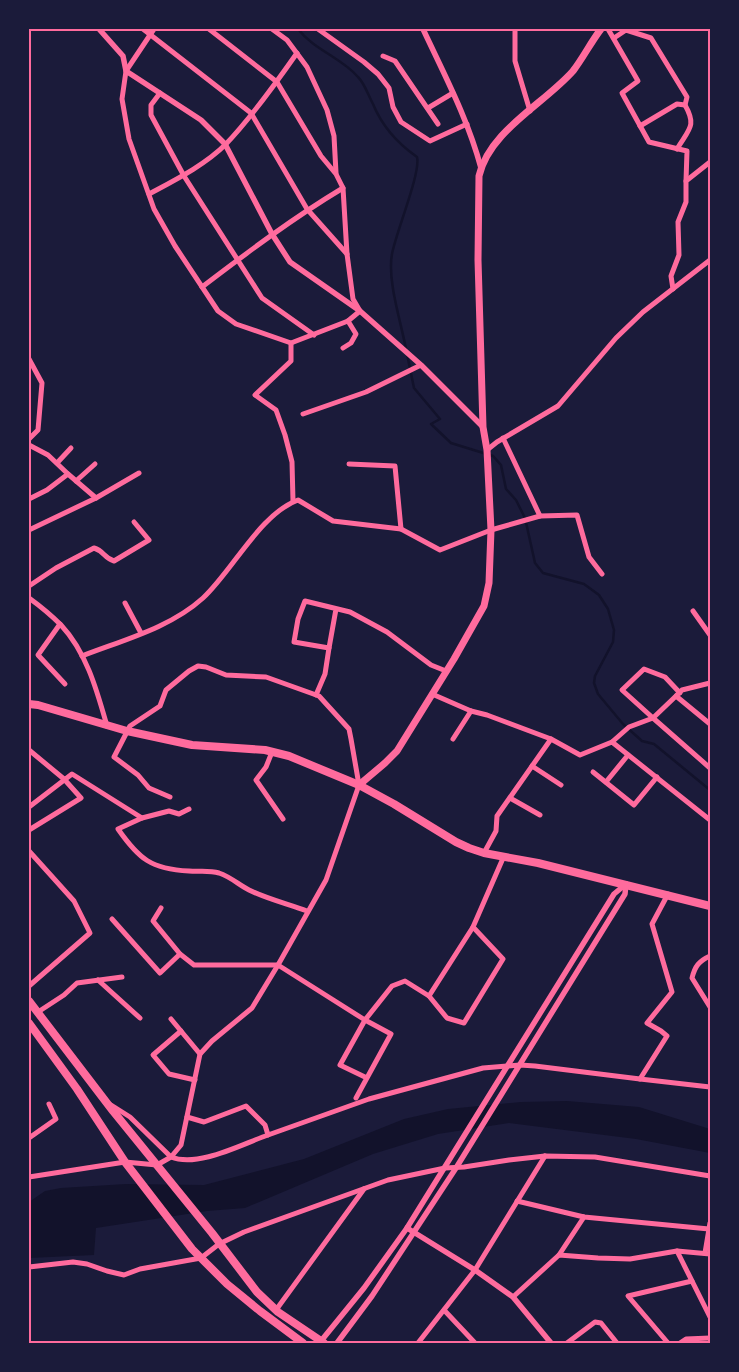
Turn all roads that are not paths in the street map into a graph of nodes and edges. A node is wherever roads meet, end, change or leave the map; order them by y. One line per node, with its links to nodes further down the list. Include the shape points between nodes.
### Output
1 (99, 29): 15 (street, via 123,56)
2 (143, 29): 11 (street)
3 (154, 29): 11 (street)
4 (209, 29): 16 (street)
5 (272, 29): 13 (street, via 288,40)
6 (318, 29): 24 (street, via 378,74 388,88 401,122 409,128 430,141)
7 (423, 29): 18 (street)
8 (515, 29): 21 (street, via 515,61)
9 (600, 29): 21 (main road, via 573,71)
10 (608, 29): 12 (street)
11 (149, 35): 15 (street); 22 (street)
12 (614, 38): 19 (street, via 626,30 652,38 687,97); 25 (street, via 638,81 622,93)
13 (298, 54): 16 (street); 30 (street, via 327,110 334,136)
14 (383, 56): 20 (street, via 395,61)
15 (126, 71): 17 (street); 34 (street, via 122,99 129,139)
16 (277, 82): 22 (street); 30 (street, via 321,156)
17 (160, 93): 26 (street, via 201,120); 31 (street, via 151,106 151,115)
18 (453, 93): 20 (street); 24 (street)
19 (685, 105): 25 (street, via 677,104); 27 (street, via 692,116 692,123)
20 (428, 108): 23 (street)
21 (530, 111): 29 (main road, via 489,150)
22 (251, 113): 26 (street); 35 (street)
23 (438, 124)
24 (467, 124): 29 (street)
25 (640, 126): 27 (street, via 649,142)
26 (225, 144): 31 (street); 36 (street)
27 (677, 149): 32 (street, via 687,152)
28 (710, 162): 32 (street)
29 (481, 168): 50 (main road, via 478,260)
30 (336, 174): 33 (street)
31 (184, 176): 34 (street); 38 (street)
32 (686, 181): 41 (street, via 686,202 678,222 679,256 671,276)
33 (343, 188): 35 (street); 37 (street)
34 (149, 194): 40 (street, via 175,246)
35 (307, 209): 36 (street); 37 (street)
36 (272, 234): 38 (street); 42 (street, via 290,262)
37 (347, 254): 42 (street, via 353,299)
38 (238, 260): 40 (street); 44 (street, via 262,298)
39 (710, 260): 41 (street)
40 (202, 287): 45 (street, via 218,311 236,324)
41 (673, 289): 51 (street, via 616,338 558,406)
42 (360, 311): 43 (street); 48 (street)
43 (348, 321): 44 (street); 46 (street, via 356,334)
44 (314, 335): 45 (street)
45 (291, 343): 64 (street, via 291,361 255,395 276,410 285,435 292,462)
46 (343, 348)
47 (29, 359): 52 (street, via 42,383 38,430)
48 (422, 365): 49 (street, via 366,392); 50 (street)
49 (303, 414)
50 (483, 427): 55 (main road)
51 (503, 438): 55 (street); 65 (street)
52 (29, 439)
53 (29, 446): 56 (street)
54 (71, 448): 56 (street)
55 (487, 450): 69 (main road)
56 (57, 463): 60 (street)
57 (95, 464): 61 (street)
58 (349, 464): 67 (street, via 395,466)
59 (140, 473): 62 (street)
60 (68, 474): 61 (street); 63 (street)
61 (76, 481): 62 (street)
62 (96, 498): 68 (street)
63 (29, 499)
64 (293, 501): 67 (street, via 298,500 333,521); 77 (street, via 277,512 250,540 203,597 184,612)
65 (540, 516): 69 (street); 70 (street, via 577,515 589,557)
66 (134, 522): 71 (street, via 149,540 114,561 94,548)
67 (401, 529): 69 (street, via 440,550)
68 (29, 530)
69 (491, 530): 81 (main road, via 489,583 484,606)
70 (602, 574)
71 (29, 586)
72 (29, 598): 76 (street)
73 (125, 603): 77 (street)
74 (336, 609): 79 (street); 79 (street, via 304,601 298,619 294,642); 81 (street, via 350,612 387,632 431,666)
75 (694, 611): 78 (street)
76 (60, 624): 80 (street); 83 (street, via 38,655)
77 (141, 633): 80 (street)
78 (710, 635)
79 (329, 648): 85 (street, via 325,674)
80 (82, 656): 91 (street, via 94,679)
81 (446, 671): 84 (main road)
82 (710, 683): 86 (street, via 682,690)
83 (64, 684)
84 (432, 694): 88 (street); 105 (main road, via 397,751)
85 (316, 695): 92 (street, via 266,677 226,675 198,666 166,690 160,706 130,726); 105 (street, via 349,729)
86 (678, 695): 89 (street); 89 (street, via 665,677 644,669 622,690); 90 (street)
87 (29, 704): 91 (main road)
88 (470, 711): 93 (street); 94 (street)
89 (653, 718): 95 (street, via 629,727); 100 (street)
90 (710, 724)
91 (108, 727): 92 (main road)
92 (128, 731): 97 (main road, via 192,744); 107 (street, via 114,757 138,774 149,788)
93 (453, 739)
94 (551, 739): 95 (street, via 580,755); 99 (street)
95 (612, 742): 98 (street)
96 (29, 750): 103 (street)
97 (272, 752): 105 (main road); 113 (street, via 256,780)
98 (628, 755): 102 (street); 104 (street)
99 (532, 766): 106 (street); 108 (street)
100 (710, 768)
101 (593, 772): 104 (street)
102 (657, 777): 104 (street, via 634,805); 114 (street)
103 (64, 779): 109 (street); 112 (street, via 72,774); 115 (street, via 81,798)
104 (606, 782)
105 (359, 785): 117 (main road, via 456,842); 123 (street, via 326,880)
106 (561, 785)
107 (170, 797)
108 (510, 798): 111 (street); 117 (street, via 497,816 496,831)
109 (29, 807)
110 (189, 809): 112 (street, via 180,814 169,811)
111 (540, 815)
112 (142, 818): 123 (street, via 118,829 144,860 168,870 219,873 251,891)
113 (283, 819)
114 (710, 820)
115 (29, 830)
116 (29, 851): 131 (street, via 74,901 90,933)
117 (484, 853): 118 (main road)
118 (504, 856): 119 (main road); 125 (street)
119 (626, 884): 120 (main road); 142 (street, via 624,894); 143 (street, via 614,894)
120 (668, 894): 121 (main road); 145 (street, via 652,924 672,992 647,1023 667,1036)
121 (710, 906)
122 (161, 908): 126 (street, via 153,921)
123 (307, 911): 128 (street)
124 (112, 920): 126 (street, via 160,973)
125 (473, 927): 132 (street); 132 (street, via 503,958 464,1023 447,1018)
126 (180, 954): 128 (street, via 194,965)
127 (710, 956): 134 (street, via 695,966 692,978)
128 (278, 965): 138 (street); 141 (street, via 252,1008)
129 (122, 977): 130 (street)
130 (98, 980): 135 (street, via 77,983 64,996); 136 (street)
131 (29, 986)
132 (428, 996): 138 (street, via 405,981 392,986)
133 (29, 1001): 135 (main road)
134 (710, 1007)
135 (38, 1012): 149 (main road)
136 (140, 1018)
137 (171, 1019): 140 (street)
138 (365, 1020): 144 (street, via 391,1034); 144 (street, via 340,1065)
139 (29, 1023): 156 (main road)
140 (181, 1032): 141 (street); 146 (street, via 152,1055 169,1074)
141 (200, 1054): 146 (street)
142 (520, 1064): 143 (street); 145 (street); 159 (street)
143 (508, 1065): 152 (street, via 483,1068 370,1099); 158 (street)
144 (367, 1078): 148 (street)
145 (640, 1079): 147 (street)
146 (195, 1080): 151 (street)
147 (710, 1087)
148 (356, 1098)
149 (106, 1102): 155 (street, via 130,1117); 157 (main road)
150 (49, 1104): 153 (street, via 56,1119)
151 (187, 1117): 152 (street, via 204,1122 246,1106 265,1125); 155 (street, via 181,1145)
152 (268, 1134): 155 (street, via 209,1157 180,1161)
153 (29, 1138)
154 (544, 1156): 159 (street); 160 (street, via 595,1158); 163 (street)
155 (171, 1157): 157 (street)
156 (125, 1162): 157 (street); 161 (street); 172 (main road)
157 (157, 1165): 168 (main road)
158 (445, 1168): 159 (street); 162 (street); 166 (street)
159 (456, 1168): 167 (street)
160 (710, 1176)
161 (29, 1177)
162 (364, 1188): 168 (street); 177 (street)
163 (517, 1201): 164 (street); 174 (street)
164 (584, 1217): 165 (street); 171 (street)
165 (710, 1226): 170 (street)
166 (407, 1228): 167 (street); 182 (street)
167 (415, 1232): 174 (street); 183 (street)
168 (219, 1244): 172 (street); 177 (main road)
169 (677, 1251): 170 (street); 171 (street, via 630,1259); 175 (street)
170 (707, 1253)
171 (559, 1255): 176 (street)
172 (201, 1258): 173 (street, via 124,1275 73,1262); 181 (main road, via 260,1311)
173 (29, 1267)
174 (475, 1270): 176 (street); 178 (street)
175 (692, 1281): 179 (street); 189 (street, via 628,1296)
176 (513, 1297): 186 (street)
177 (276, 1310): 182 (main road)
178 (444, 1310): 184 (street); 185 (street)
179 (710, 1317)
180 (710, 1338): 190 (street, via 686,1339)
181 (302, 1343)
182 (321, 1343)
183 (337, 1343)
184 (418, 1343)
185 (474, 1343)
186 (552, 1343)
187 (567, 1343): 188 (street, via 595,1322 601,1323)
188 (617, 1343)
189 (668, 1343)
190 (680, 1343)

